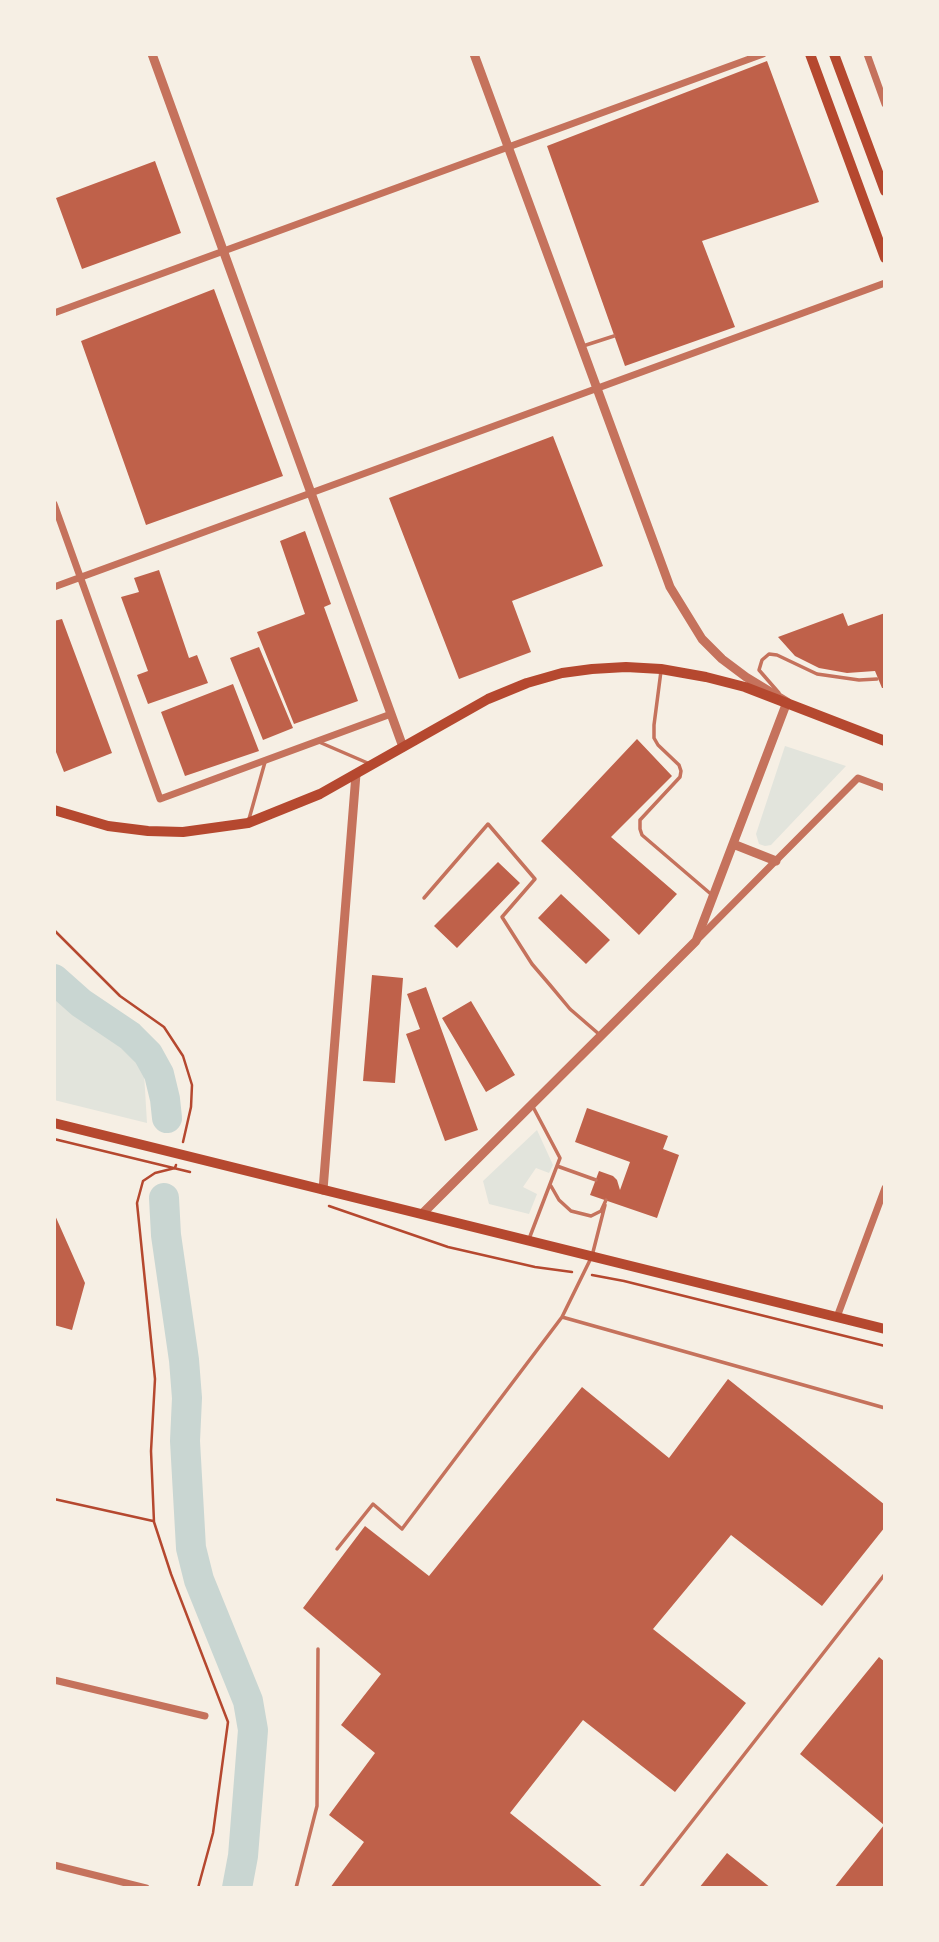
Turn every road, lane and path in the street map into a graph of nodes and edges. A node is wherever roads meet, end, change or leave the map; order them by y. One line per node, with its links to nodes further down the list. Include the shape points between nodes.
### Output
1 (152, 54): 10 (street)
2 (474, 54): 8 (street)
3 (763, 54): 8 (street)
4 (810, 54): 11 (highway)
5 (834, 54): 9 (highway)
6 (867, 54): 7 (street)
7 (885, 104)
8 (508, 147): 10 (street); 16 (street)
9 (885, 191)
10 (223, 251): 13 (street); 19 (street)
11 (885, 258)
12 (885, 283): 17 (street)
13 (54, 313)
14 (614, 335): 16 (lane)
15 (696, 341): 17 (lane)
16 (581, 346): 18 (street)
17 (699, 351): 18 (street)
18 (596, 388): 19 (street); 25 (street, via 657,555 684,614 722,659)
19 (311, 493): 21 (street); 26 (street)
20 (54, 504): 21 (street)
21 (81, 577): 22 (street); 30 (street, via 160,799)
22 (54, 587)
23 (661, 669): 25 (main road, via 745,687); 29 (main road, via 592,669 527,683 457,715); 38 (lane, via 654,738 681,771 640,820 640,829)
24 (877, 679): 25 (lane, via 817,674 769,654 759,670)
25 (787, 702): 28 (main road); 36 (street)
26 (391, 714): 27 (street); 29 (street)
27 (317, 741): 30 (street); 31 (lane)
28 (885, 741)
29 (403, 747): 31 (main road)
30 (265, 760): 35 (lane)
31 (372, 765): 32 (main road)
32 (356, 774): 35 (main road); 53 (street)
33 (885, 788): 37 (street, via 858,779)
34 (54, 810): 35 (main road, via 108,826 148,831 183,832)
35 (248, 822)
36 (733, 844): 37 (street); 38 (street)
37 (776, 861): 41 (street)
38 (713, 896): 41 (street)
39 (425, 898): 42 (lane, via 488,824 536,879 502,917 532,964 570,1009)
40 (54, 930): 46 (path, via 120,996 164,1027 183,1056 192,1085)
41 (696, 941): 42 (street)
42 (601, 1036): 43 (street)
43 (532, 1105): 47 (lane, via 560,1157); 55 (street)
44 (54, 1123): 46 (main road)
45 (54, 1139): 48 (path)
46 (179, 1153): 48 (path); 53 (main road)
47 (557, 1166): 50 (lane); 51 (lane)
48 (175, 1168): 49 (path); 65 (path, via 143,1181 137,1203 155,1379 150,1451)
49 (202, 1175)
50 (596, 1180)
51 (551, 1186): 56 (lane); 57 (lane, via 571,1211 591,1216 606,1203)
52 (885, 1188): 60 (street)
53 (323, 1190): 55 (main road)
54 (324, 1204): 58 (path, via 448,1247)
55 (422, 1214): 56 (main road)
56 (528, 1241): 57 (main road)
57 (592, 1256): 58 (lane); 60 (main road)
58 (583, 1273): 59 (lane); 62 (path)
59 (562, 1317): 63 (lane); 66 (lane, via 402,1530 373,1504)
60 (836, 1317): 61 (main road)
61 (885, 1329)
62 (885, 1346)
63 (885, 1408)
64 (54, 1499): 65 (path)
65 (154, 1522): 73 (path, via 228,1722 213,1833)
66 (337, 1549)
67 (885, 1574): 75 (lane)
68 (318, 1649): 74 (lane, via 317,1806)
69 (54, 1680): 70 (street)
70 (205, 1716)
71 (54, 1865): 72 (street)
72 (146, 1888)
73 (198, 1888)
74 (296, 1888)
75 (640, 1888)

